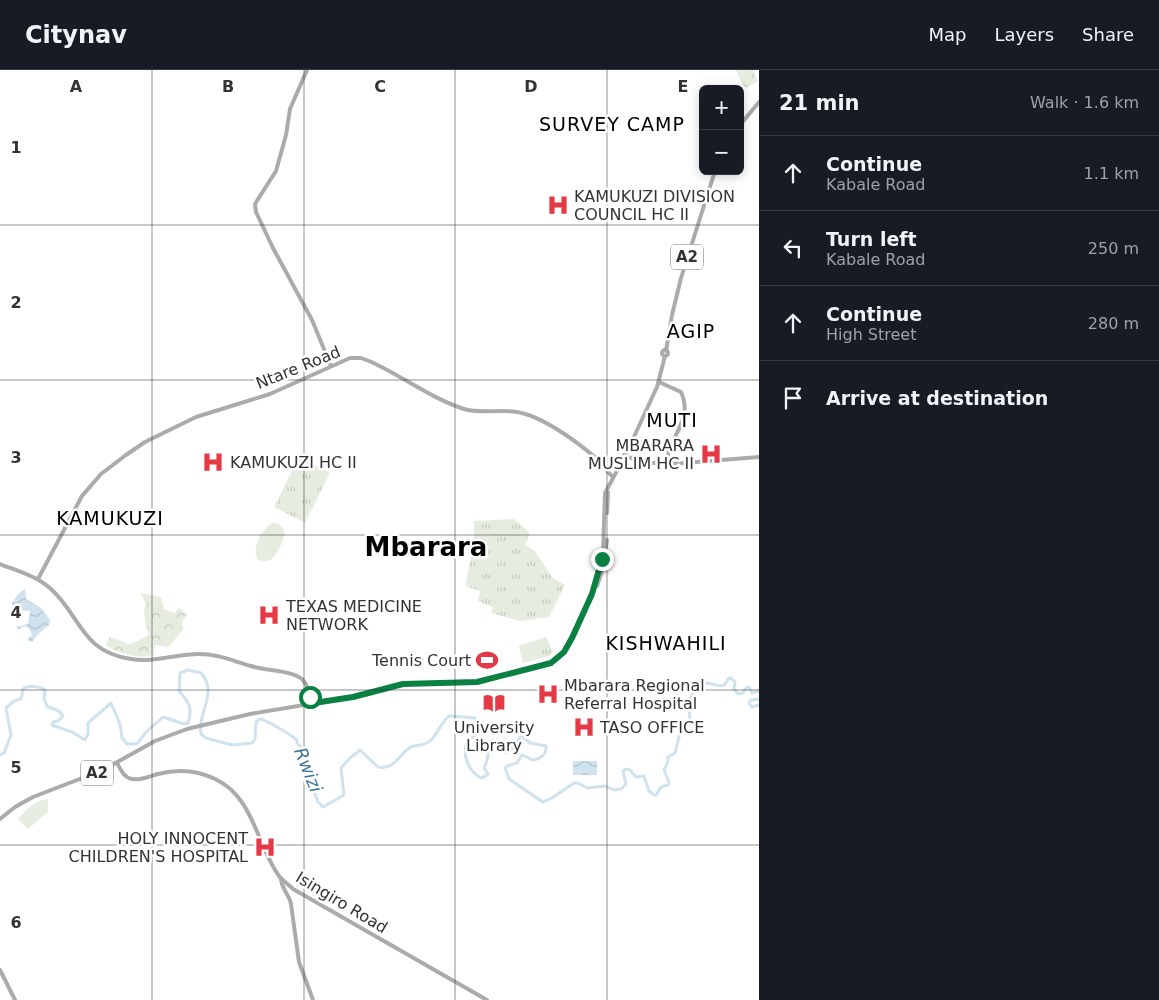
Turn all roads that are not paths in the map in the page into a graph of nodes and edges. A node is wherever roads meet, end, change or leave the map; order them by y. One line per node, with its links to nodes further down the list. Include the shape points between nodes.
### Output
1 (306, 70): 5 (main road, via 290,109 276,171 254,204 273,248 312,320)
2 (759, 102): 3 (main road)
3 (744, 120)
4 (714, 175): 6 (main road, A2, via 681,278)
5 (331, 366): 10 (main road, Ntare Road, via 350,358 361,358 463,409 504,410 530,415 584,449); 13 (main road, Ntare Road, via 270,394 196,417 126,455 101,474 82,496)
6 (658, 382): 7 (main road, A2); 9 (main road, via 681,392 686,411 668,451)
7 (625, 455): 9 (main road, via 640,462); 10 (main road, A2); 11 (main road, A2)
8 (759, 457): 9 (main road)
9 (666, 464)
10 (613, 477): 11 (main road, A2)
11 (609, 486): 15 (main road, A2, via 604,502 602,559 592,594 558,658 548,664 477,682 403,684)
12 (0, 564): 13 (main road)
13 (38, 579): 14 (main road, via 55,592 90,640 113,655 140,660 208,654)
14 (280, 672): 15 (main road, via 303,680); 15 (main road, via 303,679 308,687)
15 (310, 704): 16 (main road, A2, via 250,714 165,736)
16 (117, 763): 17 (main road, A2, via 33,797); 18 (main road, Isingiro Road, via 123,774 133,780 181,771 205,775 223,783 246,807)
17 (0, 819)
18 (281, 878): 21 (main road, via 291,904 299,962); 22 (main road, Isingiro Road, via 302,895)
19 (0, 970): 20 (main road)
20 (15, 1000)
21 (313, 1000)
22 (487, 1000)

